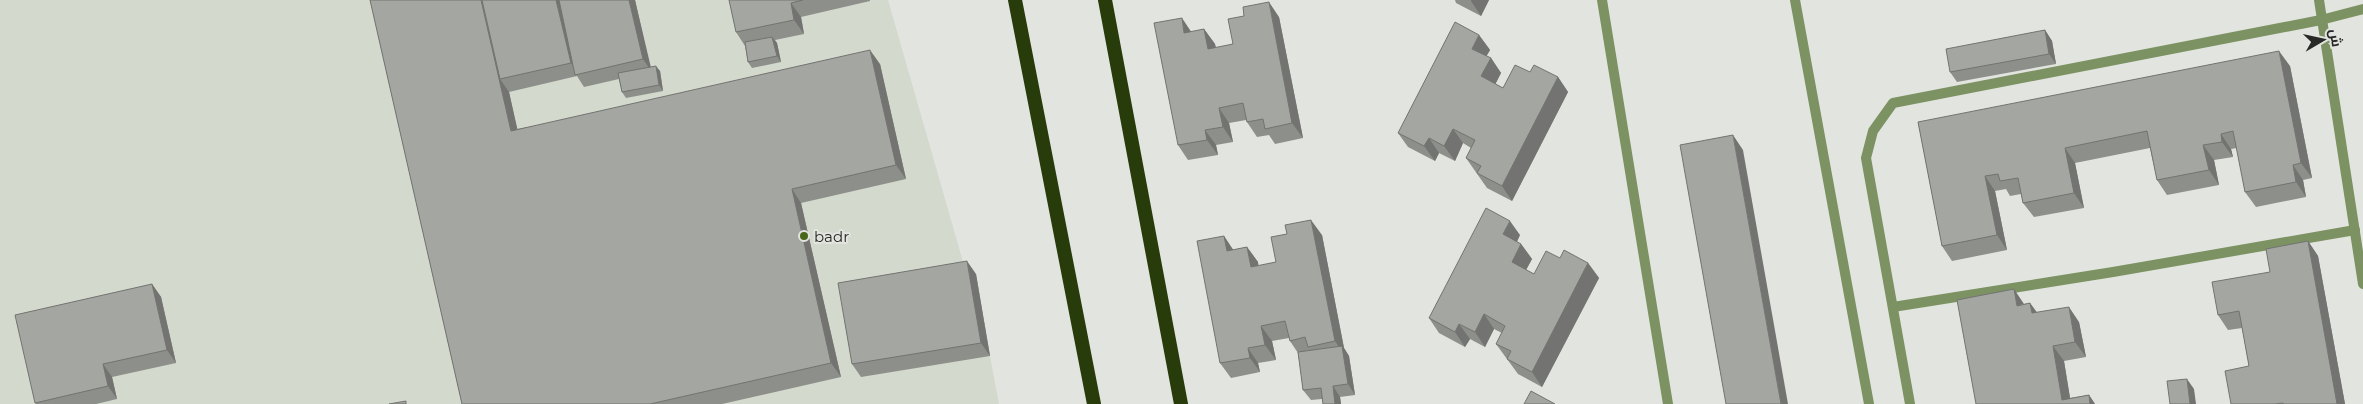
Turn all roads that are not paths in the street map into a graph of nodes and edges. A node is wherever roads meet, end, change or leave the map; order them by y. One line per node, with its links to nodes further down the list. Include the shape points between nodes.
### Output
1 (1015, 0): 11 (highway)
2 (1105, 0): 12 (highway)
3 (1602, 0): 13 (street)
4 (1795, 0): 14 (street)
5 (2319, 0): 7 (street)
6 (2363, 9): 7 (street)
7 (2321, 20): 8 (street); 10 (street, via 1893,103 1873,130 1866,158)
8 (2355, 230): 9 (street); 10 (street)
9 (2363, 284)
10 (1893, 307): 15 (street)
11 (1094, 404)
12 (1181, 404)
13 (1668, 404)
14 (1869, 404)
15 (1910, 404)

